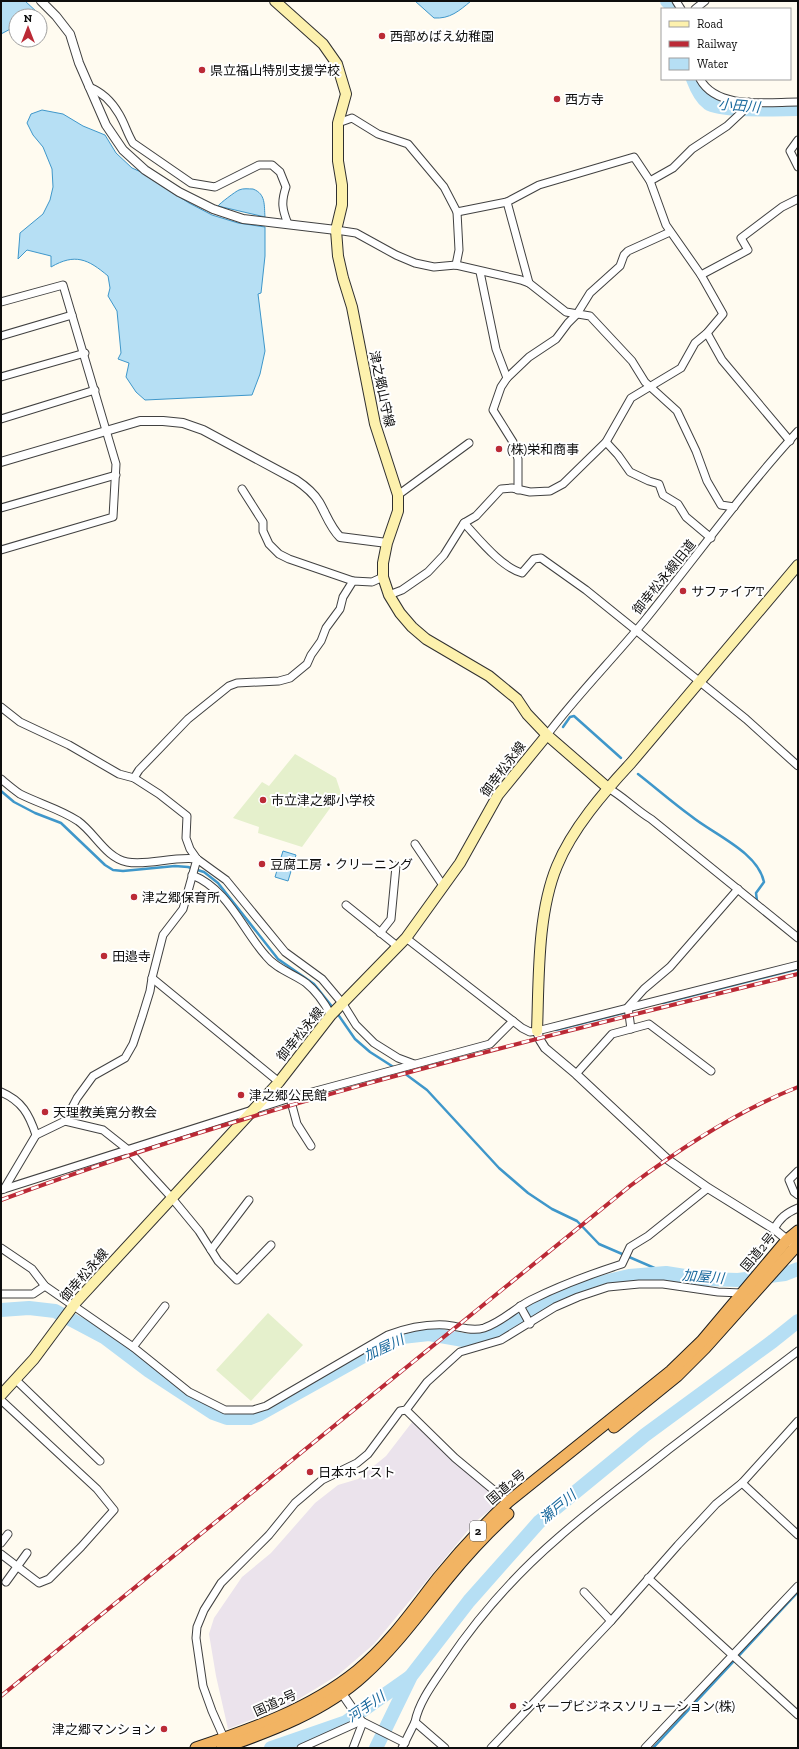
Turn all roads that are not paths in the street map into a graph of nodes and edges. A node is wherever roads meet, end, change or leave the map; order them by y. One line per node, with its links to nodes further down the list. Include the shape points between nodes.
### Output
1 (41, 1): 6 (street, via 70,34)
2 (275, 1): 9 (main road, 津之郷山守線, via 323,44 337,64 346,94)
3 (705, 1): 4 (street)
4 (696, 8)
5 (701, 80): 8 (street, via 706,88 718,96)
6 (89, 87): 16 (street, via 106,125 123,150 145,170 179,192 213,209 243,219); 16 (street, via 110,101 120,115 133,143 191,183 215,187 259,165 272,165 280,172 286,187 282,200)
7 (798, 102): 8 (street)
8 (748, 103): 12 (street, via 727,126 692,149 673,168)
9 (338, 123): 15 (street, via 352,118 378,134 408,144 444,188); 17 (main road, 津之郷山守線, via 342,205)
10 (798, 140): 11 (street, via 790,151)
11 (798, 167)
12 (650, 181): 14 (street, via 634,157 539,185); 18 (street)
13 (798, 199): 21 (street, via 782,207 741,238 748,250)
14 (507, 202): 15 (street); 22 (street)
15 (457, 212): 19 (street, via 459,250)
16 (288, 224): 17 (street)
17 (336, 230): 19 (street, via 356,233 415,263 434,267); 43 (main road, 津之郷山守線, via 338,256 352,307 375,424)
18 (670, 232): 21 (street); 24 (street, via 628,251 620,266 590,293)
19 (456, 265): 20 (street)
20 (480, 272): 22 (street, via 506,276); 30 (street, via 496,349)
21 (701, 275): 26 (street, via 723,314)
22 (529, 284): 24 (street, via 566,312)
23 (1, 302): 25 (street, via 63,285)
24 (577, 314): 30 (street, via 556,339 529,357); 31 (street, via 590,316 632,361)
25 (72, 315): 27 (street); 28 (street)
26 (708, 333): 31 (street, via 695,343 680,368); 36 (street, via 722,360)
27 (1, 336)
28 (85, 353): 29 (street); 32 (street)
29 (1, 377)
30 (507, 378): 42 (street, via 501,386 492,410 513,442 518,459)
31 (650, 387): 37 (street, via 631,398); 44 (street, via 677,411 707,481 721,505)
32 (95, 390): 33 (street); 34 (street)
33 (1, 419)
34 (107, 431): 39 (street); 40 (street, via 116,464); 48 (street, via 140,421 183,423 204,430 308,489 340,537)
35 (798, 431): 36 (street, 御幸松永線旧道)
36 (790, 441): 44 (street, 御幸松永線旧道)
37 (606, 442): 42 (street, via 564,484 550,491); 47 (street, via 630,472 659,484 663,495 678,504 686,517)
38 (469, 443): 43 (street)
39 (1, 462)
40 (116, 475): 45 (street); 49 (street, via 113,517)
41 (242, 489): 52 (street, via 263,522 263,531 269,544 279,554)
42 (518, 490): 46 (street, via 501,489 476,516)
43 (398, 495): 48 (main road, 津之郷山守線, via 398,511)
44 (734, 507): 47 (street, 御幸松永線旧道)
45 (1, 508)
46 (464, 523): 53 (street, via 444,555 428,572 402,590); 54 (street, via 493,554 516,572 522,574 534,559 540,558 586,590)
47 (711, 538): 54 (street, 御幸松永線旧道)
48 (387, 543): 51 (main road, 津之郷山守線)
49 (1, 550)
50 (798, 565): 55 (main road)
51 (383, 577): 52 (street, via 372,582); 53 (main road, 津之郷山守線)
52 (353, 581): 59 (street, via 343,597 340,609 326,628 307,664 290,678 229,686 188,718)
53 (389, 595): 57 (main road, 津之郷山守線, via 412,627 426,639 489,676 517,699)
54 (636, 631): 55 (street); 57 (street, 御幸松永線旧道, via 568,707)
55 (699, 682): 58 (street, via 746,719); 61 (main road)
56 (1, 707): 59 (street, via 20,722 69,745 119,774)
57 (547, 736): 61 (main road); 66 (main road, 御幸松永線, via 498,795)
58 (798, 766)
59 (134, 778): 63 (street, via 187,816 186,838 190,850)
60 (1, 779): 63 (street, via 20,794 80,822 120,860 135,863 183,857)
61 (608, 788): 67 (street); 81 (main road, via 567,844 556,867 547,898 542,934)
62 (415, 844): 66 (street)
63 (197, 859): 65 (street); 69 (street, via 226,880)
64 (396, 866): 71 (street, via 391,919)
65 (192, 875): 70 (street, via 214,888); 76 (street, via 183,909 163,935)
66 (444, 887): 72 (main road, 御幸松永線)
67 (738, 889): 73 (street); 78 (street, via 670,967 644,990)
68 (346, 906): 71 (street)
69 (249, 908): 70 (street); 77 (street, via 285,952 322,979)
70 (239, 918): 77 (street, via 266,957 290,975 306,983)
71 (380, 933): 74 (street)
72 (406, 938): 74 (main road, 御幸松永線); 79 (street)
73 (798, 938)
74 (397, 946): 77 (main road, 御幸松永線)
75 (798, 965): 78 (street)
76 (152, 978): 85 (street); 89 (street, via 133,1044 125,1058 93,1076)
77 (337, 1010): 82 (street, via 374,1043 398,1058); 85 (main road, 御幸松永線)
78 (628, 1011): 80 (street); 81 (street)
79 (513, 1021): 81 (street, via 530,1032); 82 (street, via 490,1044)
80 (631, 1029): 83 (street, via 649,1024); 84 (street, via 612,1034)
81 (536, 1032): 84 (street, via 545,1048)
82 (414, 1064): 87 (street)
83 (711, 1071)
84 (576, 1074): 94 (street, via 667,1159)
85 (279, 1082): 88 (main road, 御幸松永線)
86 (1, 1092): 90 (street, via 14,1098 23,1108)
87 (290, 1098): 88 (street); 91 (street, via 297,1124)
88 (254, 1110): 92 (street); 97 (main road, 御幸松永線)
89 (65, 1121): 90 (street); 92 (street, via 103,1130)
90 (36, 1135): 95 (street)
91 (311, 1146)
92 (126, 1149): 95 (street); 97 (street)
93 (798, 1171): 96 (street, via 789,1180)
94 (708, 1188): 100 (street); 110 (street, via 648,1236 630,1247 622,1264 558,1287)
95 (3, 1190)
96 (798, 1196)
97 (171, 1197): 105 (street); 111 (main road, 御幸松永線)
98 (249, 1200): 105 (street)
99 (798, 1208): 100 (street, via 780,1218)
100 (774, 1229): 103 (street)
101 (798, 1231): 103 (highway, 国道2号 / 2)
102 (271, 1245): 105 (street, via 237,1280)
103 (794, 1245): 107 (highway, 国道2号 / 2, via 764,1268); 135 (highway, 国道2号 / 2, via 760,1287 677,1376 518,1503 451,1574 410,1628 384,1656 363,1676)
104 (1, 1248): 106 (street, via 32,1269)
105 (211, 1250)
106 (45, 1286): 108 (street, via 33,1294); 111 (street)
107 (744, 1290): 112 (street, via 718,1292 663,1284 608,1288 578,1297); 122 (highway, 国道2号 / 2, via 702,1341 671,1371)
108 (1, 1294)
109 (165, 1306): 113 (street)
110 (521, 1308): 112 (street); 113 (street, via 499,1321 473,1330 445,1325 406,1328 388,1335 266,1406 253,1410 230,1411 219,1408 189,1392)
111 (71, 1309): 113 (street); 115 (main road, 御幸松永線)
112 (529, 1322): 118 (street, via 501,1340 460,1352 427,1382)
113 (133, 1347)
114 (798, 1351): 138 (street, via 615,1491 536,1558 500,1595 461,1642 429,1691)
115 (16, 1380): 116 (main road, 御幸松永線); 120 (street)
116 (1, 1395)
117 (1, 1400): 128 (street, via 97,1489 114,1510 82,1547 49,1579 39,1583)
118 (406, 1410): 122 (street, via 455,1458); 139 (street, via 400,1411 368,1454 357,1463 322,1480 295,1503 221,1583 204,1610 197,1627 196,1638 203,1686)
119 (798, 1421): 121 (street)
120 (100, 1461)
121 (742, 1483): 124 (street); 129 (street, via 716,1504)
122 (508, 1502): 135 (highway, 国道2号 / 2, via 456,1557 404,1623)
123 (8, 1534): 125 (street)
124 (798, 1535)
125 (1, 1543)
126 (27, 1553): 128 (street)
127 (1, 1554): 128 (street)
128 (17, 1566): 130 (street)
129 (648, 1578): 133 (street); 134 (street)
130 (6, 1582)
131 (798, 1586): 134 (street)
132 (584, 1592): 133 (street)
133 (611, 1621): 145 (street)
134 (735, 1658): 136 (street); 146 (street)
135 (339, 1689): 137 (street); 139 (highway, 国道2号 / 2)
136 (798, 1715)
137 (363, 1722): 140 (street); 142 (street); 143 (street)
138 (415, 1722): 140 (street); 144 (street)
139 (223, 1743): 141 (highway, 国道2号 / 2)
140 (403, 1744)
141 (196, 1748)
142 (301, 1748)
143 (353, 1748)
144 (445, 1748)
145 (491, 1748)
146 (646, 1748)

